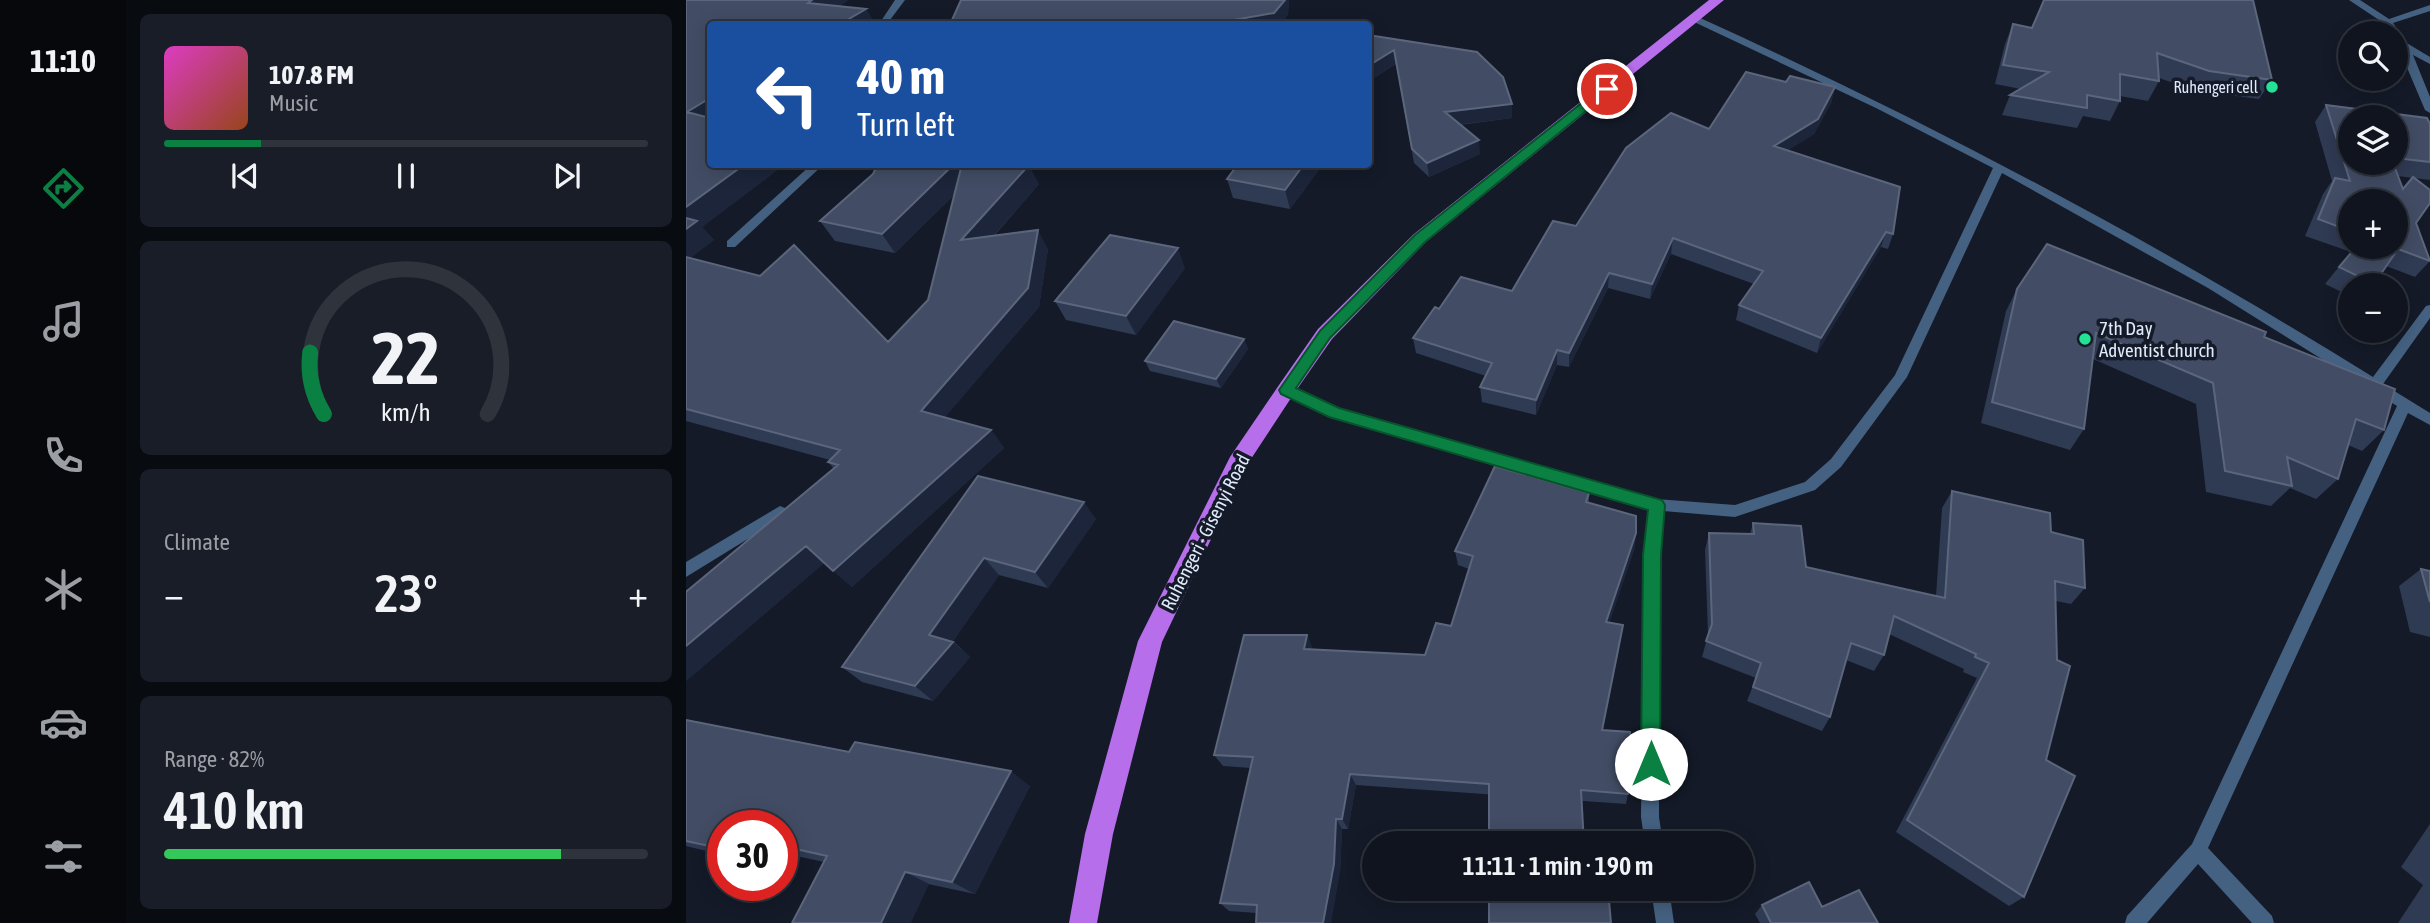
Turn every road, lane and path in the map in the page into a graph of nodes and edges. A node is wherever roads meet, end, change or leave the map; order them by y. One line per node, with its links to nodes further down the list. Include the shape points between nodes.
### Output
1 (900, 0): 6 (street)
2 (1717, 0): 5 (highway, Ruhengeri - Gisenyi Road)
3 (2354, 0): 7 (street)
4 (2430, 8): 8 (street)
5 (1695, 19): 13 (street); 18 (highway, Ruhengeri - Gisenyi Road, via 1420,239 1325,334)
6 (885, 21)
7 (2386, 21)
8 (2391, 21)
9 (2408, 47): 11 (street)
10 (2408, 55): 12 (street)
11 (2430, 61)
12 (2430, 110)
13 (1999, 167): 17 (street, via 2183,267); 21 (street, via 1900,377 1836,463 1810,486 1735,511)
14 (815, 168): 15 (street)
15 (731, 244)
16 (2430, 309): 17 (street)
17 (2374, 386): 19 (street)
18 (1286, 390): 21 (street, via 1334,413); 27 (highway, Ruhengeri - Gisenyi Road, via 1237,463 1150,641 1099,834)
19 (2405, 404): 20 (street); 25 (street)
20 (2430, 419)
21 (1656, 505): 24 (street)
22 (780, 512): 23 (street)
23 (686, 570)
24 (1652, 831)
25 (2198, 850): 29 (street); 30 (street)
26 (1662, 901): 28 (street)
27 (1083, 923)
28 (1665, 923)
29 (2134, 923)
30 (2265, 923)

